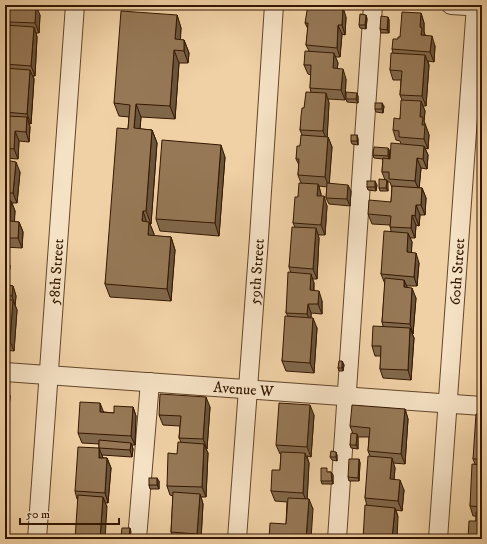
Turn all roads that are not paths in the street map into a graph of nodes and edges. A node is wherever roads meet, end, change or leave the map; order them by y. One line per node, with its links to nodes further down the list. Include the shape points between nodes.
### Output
1 (75, 5): 7 (street, 58th Street)
2 (274, 5): 9 (street, 59th Street)
3 (373, 5): 10 (street)
4 (450, 5): 5 (street)
5 (478, 6): 11 (street, 60th Street)
6 (5, 372): 7 (street, Avenue W)
7 (49, 375): 8 (street, Avenue W); 13 (street, 58th Street)
8 (150, 382): 9 (street, Avenue W); 14 (street)
9 (248, 389): 10 (street, Avenue W); 15 (street, 59th Street)
10 (347, 396): 11 (street, Avenue W); 16 (street)
11 (448, 403): 12 (street, Avenue W); 17 (street, 60th Street)
12 (482, 406)
13 (37, 539)
14 (137, 539)
15 (237, 539)
16 (337, 539)
17 (438, 539)

